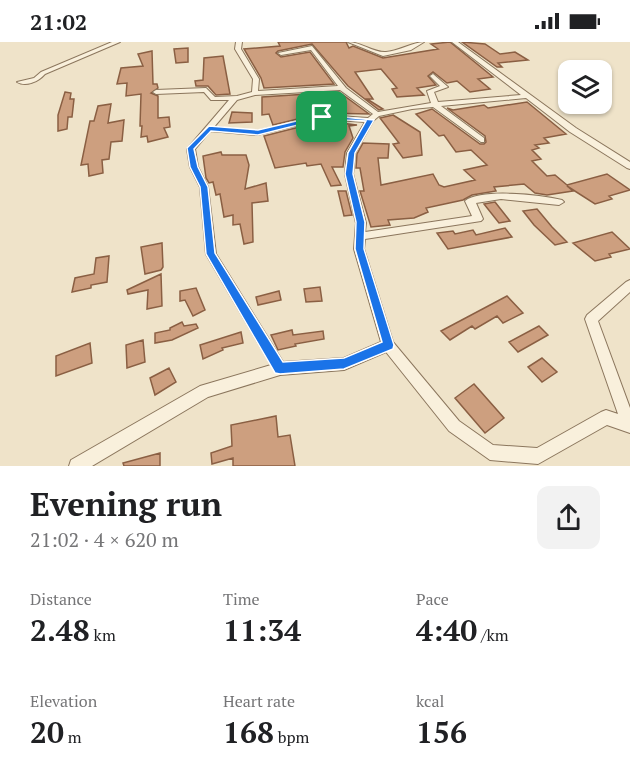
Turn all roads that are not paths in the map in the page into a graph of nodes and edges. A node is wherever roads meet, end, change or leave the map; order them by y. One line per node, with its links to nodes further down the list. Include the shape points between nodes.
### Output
1 (117, 42): 9 (street, via 43,73 36,80)
2 (239, 42): 12 (street, via 238,49 256,79)
3 (351, 42): 4 (street, via 383,54)
4 (421, 42)
5 (455, 42): 13 (street)
6 (314, 45): 7 (street); 10 (street)
7 (281, 52)
8 (433, 76): 15 (street, via 445,87 430,91)
9 (20, 82)
10 (343, 88): 12 (street); 16 (street)
11 (156, 92): 14 (street, via 206,90 213,99)
12 (255, 93): 14 (street)
13 (527, 96): 15 (street); 19 (street)
14 (234, 99): 17 (street)
15 (436, 106): 16 (street); 18 (street)
16 (374, 117): 17 (street, via 322,117 258,133); 21 (street, via 351,153 349,174 361,222)
17 (209, 129): 24 (street, via 190,148 204,187 211,254)
18 (481, 140)
19 (630, 166)
20 (559, 202): 21 (street, via 501,196 470,201 478,219)
21 (360, 236): 23 (street, via 359,249)
22 (630, 285): 25 (street, via 591,319)
23 (388, 345): 24 (street, via 344,364); 25 (street, via 454,426 490,452 538,456 606,417)
24 (280, 369): 26 (street, via 205,391)
25 (629, 425)
26 (77, 466)

